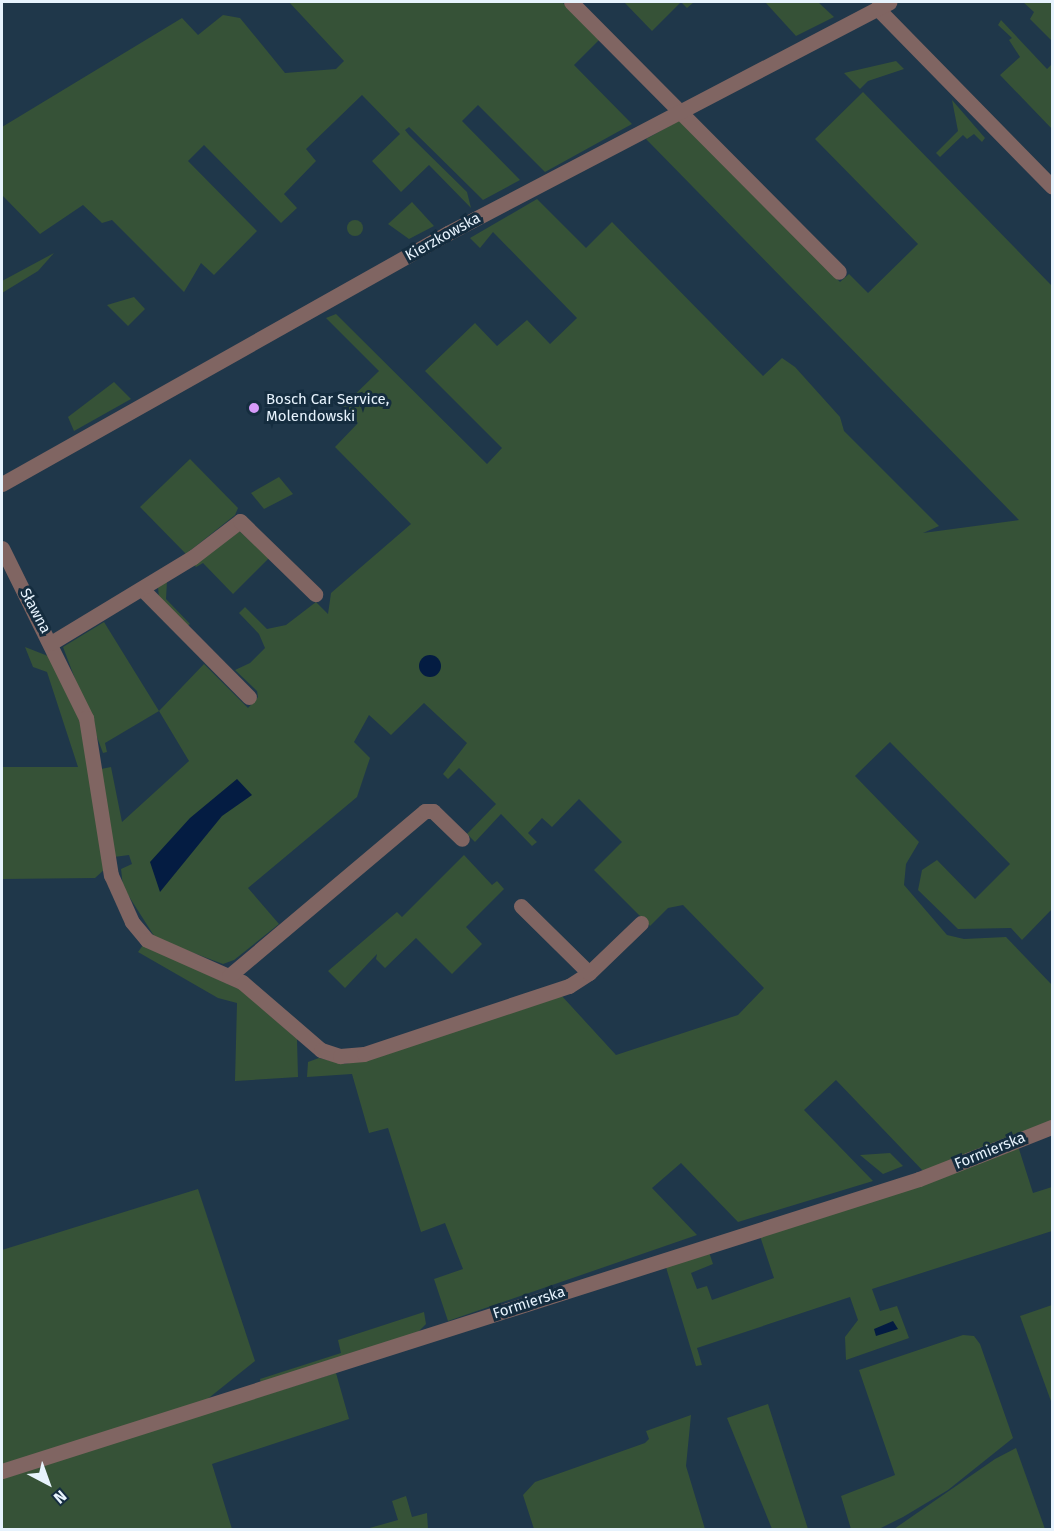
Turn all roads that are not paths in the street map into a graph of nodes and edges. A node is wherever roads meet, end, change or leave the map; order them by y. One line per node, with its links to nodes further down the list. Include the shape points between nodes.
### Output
1 (571, 2): 3 (street)
2 (883, 5): 3 (street, Kierzkowska); 4 (street)
3 (679, 111): 5 (street); 6 (street, Kierzkowska, via 448,233)
4 (1053, 187)
5 (839, 272)
6 (2, 484)
7 (2, 548): 10 (street, Sławna)
8 (142, 589): 9 (street, via 201,552 240,521); 10 (street); 11 (street)
9 (315, 594)
10 (51, 643): 16 (street, Sławna, via 86,718 111,875 127,913 147,940)
11 (249, 697)
12 (462, 839): 16 (street, via 433,811 425,811)
13 (521, 906): 15 (street)
14 (641, 923): 15 (street, Sławna)
15 (589, 973): 16 (street, Sławna, via 569,986 351,1057 321,1050 261,996)
16 (229, 976)
17 (1053, 1127): 18 (street, Formierska, via 919,1179)
18 (2, 1471)

